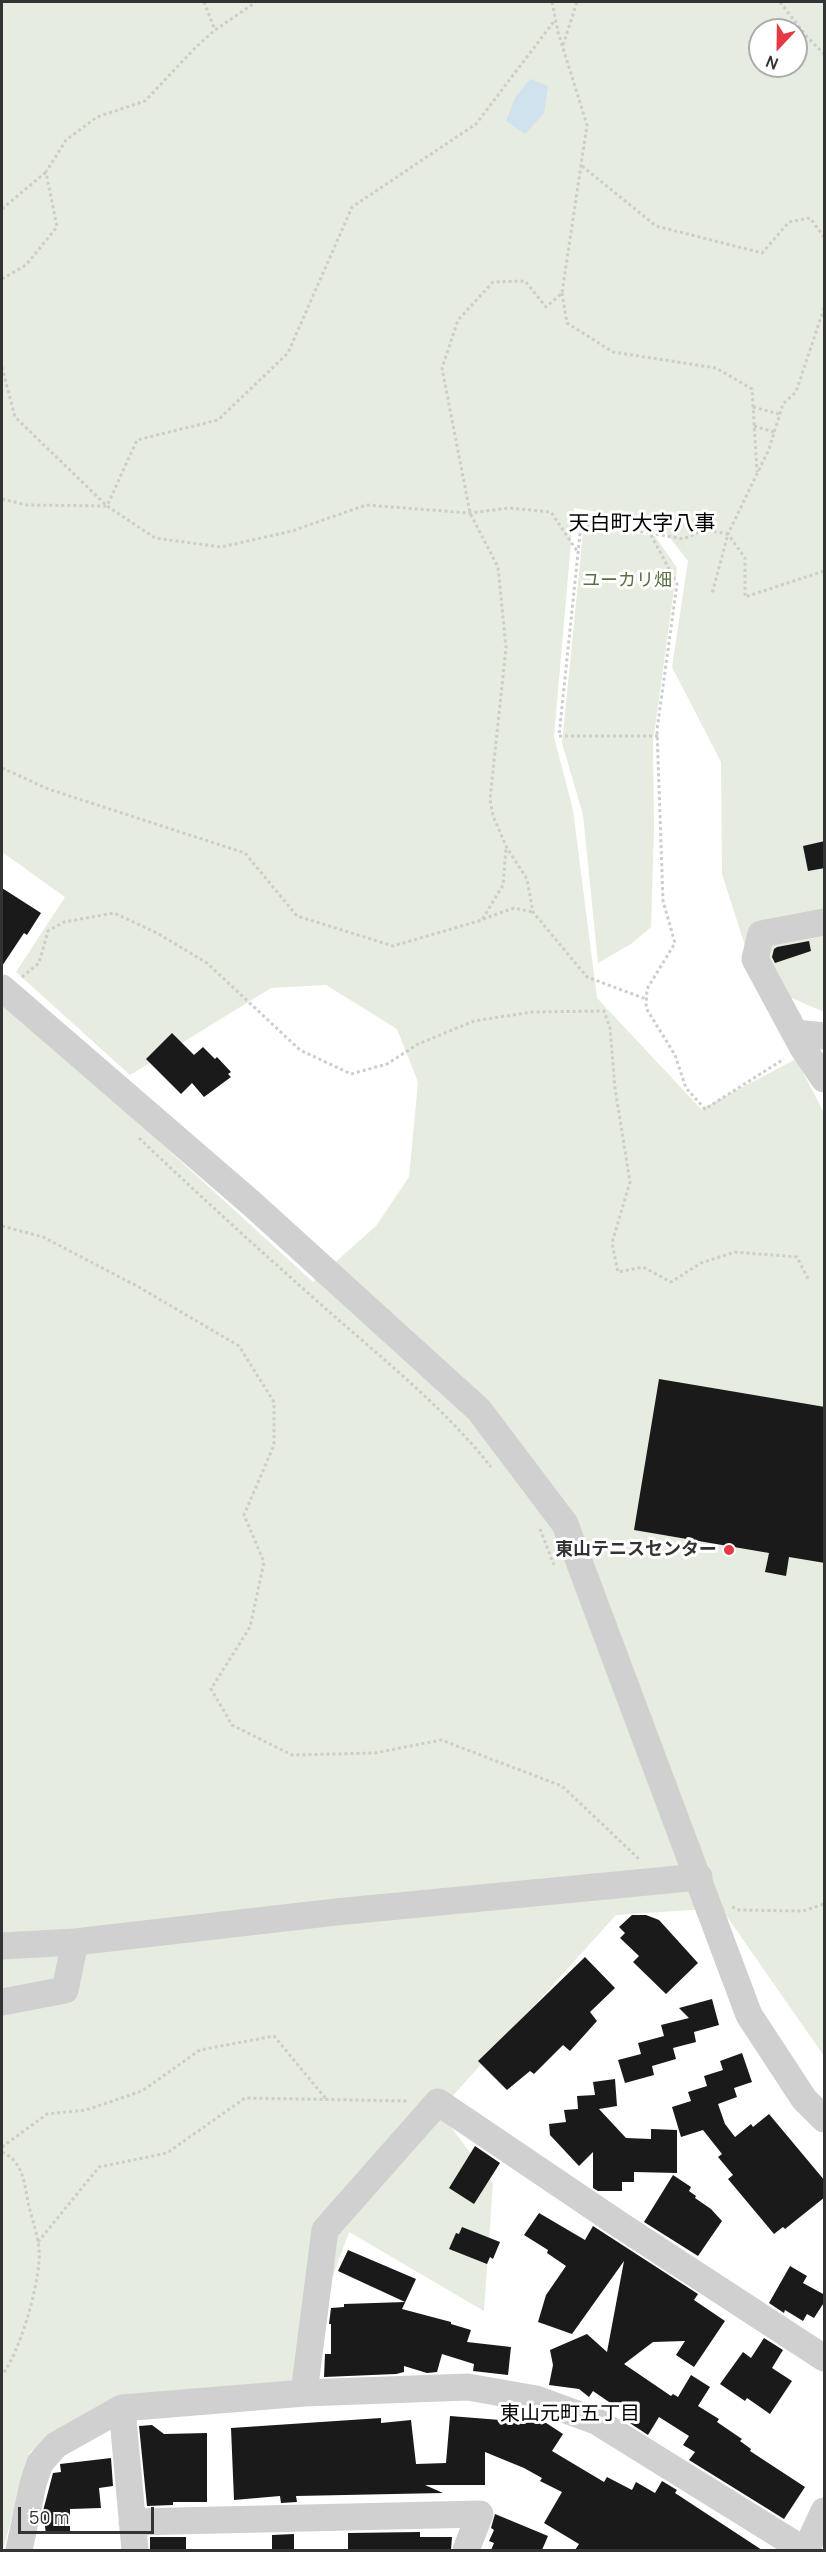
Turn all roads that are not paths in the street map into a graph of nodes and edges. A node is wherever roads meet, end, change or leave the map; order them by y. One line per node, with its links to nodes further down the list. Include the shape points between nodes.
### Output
1 (825, 922): 3 (street, via 760,934 755,959)
2 (4, 989): 5 (street, via 251,1203 479,1410 565,1524)
3 (808, 1039): 4 (street)
4 (825, 1079)
5 (703, 1888): 6 (street, via 663,1882 336,1912); 9 (street, via 749,2015 804,2098)
6 (75, 1942): 7 (street); 8 (street, via 66,1990)
7 (2, 1946)
8 (2, 2002)
9 (825, 2119)
10 (825, 2358): 11 (street, via 438,2102 325,2230)
11 (304, 2393): 12 (street); 18 (street, via 468,2387 536,2399 596,2421)
12 (122, 2408): 14 (street); 15 (street, via 56,2445 40,2463)
13 (825, 2511): 18 (street)
14 (132, 2522): 16 (street); 17 (street, via 480,2514)
15 (19, 2550)
16 (135, 2550)
17 (466, 2550)
18 (805, 2550)

